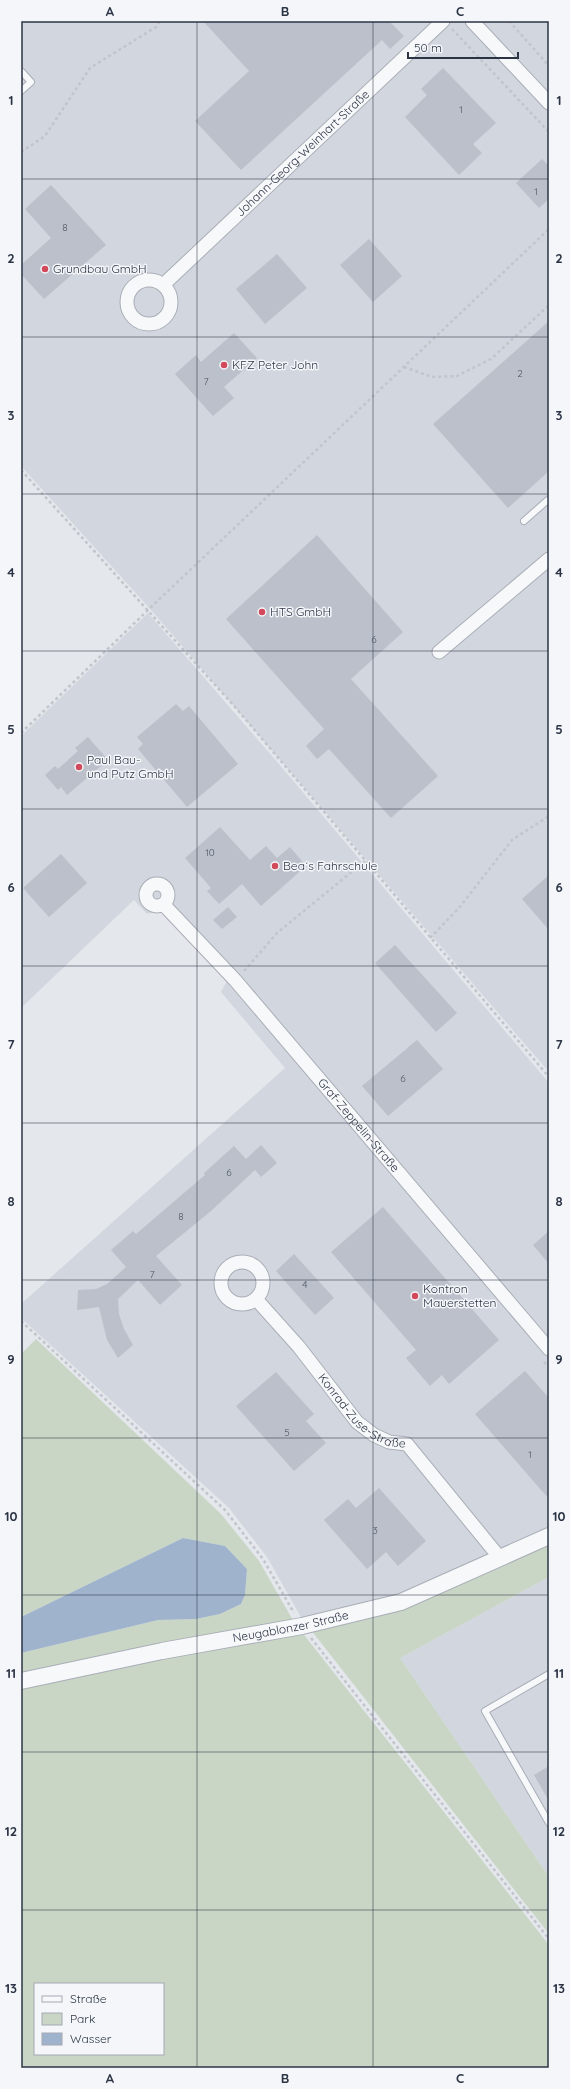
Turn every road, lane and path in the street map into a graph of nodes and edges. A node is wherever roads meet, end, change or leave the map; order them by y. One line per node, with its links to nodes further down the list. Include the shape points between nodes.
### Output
1 (160, 21): 10 (path, via 156,27 90,68 45,136)
2 (472, 21): 8 (street)
3 (508, 21): 5 (path)
4 (446, 24): 9 (path); 12 (street, Johann-Georg-Weinhart-Straße)
5 (549, 66)
6 (21, 71): 7 (lane, via 31,82)
7 (21, 91)
8 (549, 103)
9 (549, 132)
10 (21, 152)
11 (549, 229): 14 (path)
12 (163, 285)
13 (549, 305): 14 (path, via 491,358 458,376 432,377)
14 (404, 367): 19 (path)
15 (21, 470): 19 (path)
16 (549, 499): 17 (lane)
17 (524, 521)
18 (549, 559): 20 (street)
19 (148, 610): 21 (path); 23 (path)
20 (439, 652)
21 (21, 733)
22 (549, 816): 25 (path, via 512,840 459,908)
23 (365, 861): 25 (path); 26 (path, via 277,933)
24 (164, 904): 26 (street, Graf-Zeppelin-Straße)
25 (430, 938): 27 (path)
26 (235, 980): 30 (street, Graf-Zeppelin-Straße)
27 (549, 1077)
28 (256, 1299): 32 (street, Konrad-Zuse-Straße, via 299,1347 357,1422 374,1435 389,1442 407,1444)
29 (21, 1321): 33 (path, via 225,1510 263,1559)
30 (549, 1349)
31 (549, 1536): 32 (street, Neugablonzer Straße)
32 (500, 1558): 33 (street, Neugablonzer Straße, via 401,1602)
33 (302, 1626): 35 (street, Neugablonzer Straße, via 162,1651); 37 (path)
34 (549, 1674): 36 (lane, via 485,1710)
35 (21, 1681)
36 (549, 1824)
37 (549, 1939)

